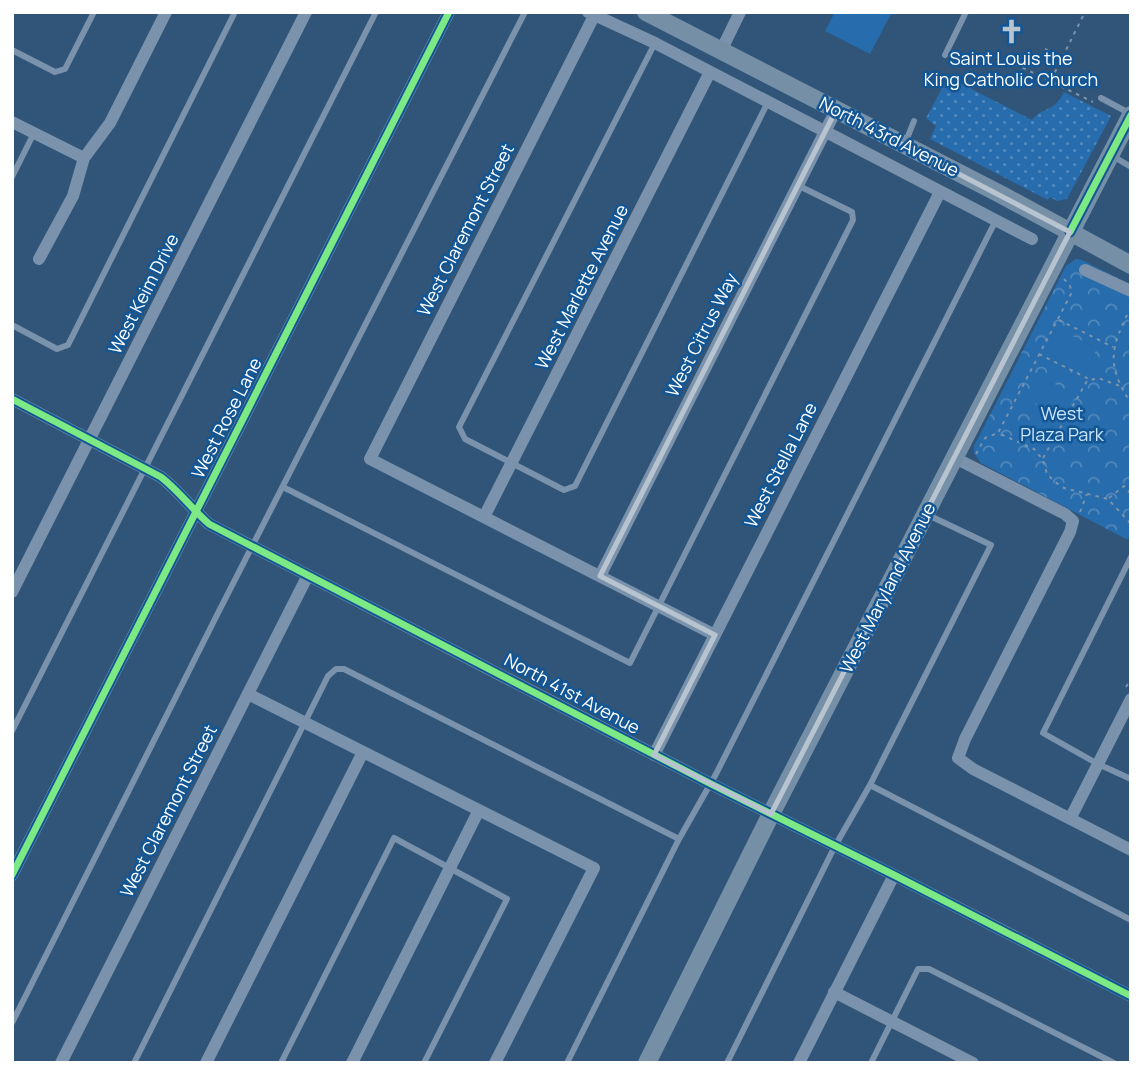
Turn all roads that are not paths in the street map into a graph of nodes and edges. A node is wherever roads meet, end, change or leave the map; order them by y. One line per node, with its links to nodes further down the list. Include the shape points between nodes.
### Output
1 (94, 12): 13 (lane, via 65,69 55,72)
2 (166, 12): 27 (street, via 110,123)
3 (235, 12): 39 (lane, via 68,345 57,349)
4 (306, 12): 41 (street, West Keim Drive)
5 (376, 12): 44 (lane)
6 (449, 12): 46 (street, West Rose Lane)
7 (525, 12): 45 (lane)
8 (646, 12): 14 (street, North 43rd Avenue)
9 (740, 12): 14 (street)
10 (966, 12): 15 (lane)
11 (591, 14): 12 (street, North 43rd Avenue); 48 (street, West Claremont Street, via 370,459)
12 (654, 43): 16 (street, North 43rd Avenue); 43 (lane, via 459,427 465,439)
13 (12, 50)
14 (721, 51): 19 (street, North 43rd Avenue)
15 (945, 55)
16 (710, 72): 18 (street, North 43rd Avenue); 43 (street, West Marlette Avenue)
17 (1098, 101): 20 (lane)
18 (768, 102): 23 (street, North 43rd Avenue); 43 (lane, via 575,486 564,490)
19 (836, 110): 23 (street, West Citrus Way); 25 (street, North 43rd Avenue)
20 (1131, 114): 26 (street, West Maryland Avenue)
21 (914, 121): 25 (lane)
22 (12, 122): 24 (street)
23 (825, 132): 30 (street, West Citrus Way); 31 (street, North 43rd Avenue)
24 (34, 133): 27 (street); 29 (lane)
25 (904, 145): 33 (street, North 43rd Avenue)
26 (1110, 154): 28 (lane); 33 (street, West Maryland Avenue)
27 (83, 158): 35 (street, via 73,195)
28 (1131, 166)
29 (12, 177)
30 (797, 185): 52 (street, West Citrus Way); 54 (lane, via 852,212 853,220)
31 (940, 192): 32 (street, North 43rd Avenue); 55 (street, West Stella Lane)
32 (996, 220): 34 (street, North 43rd Avenue); 64 (lane)
33 (1069, 232): 36 (street, North 43rd Avenue); 42 (street, West Maryland Avenue)
34 (1032, 239)
35 (39, 259)
36 (1131, 265)
37 (1085, 270): 38 (street)
38 (1131, 291)
39 (12, 326)
40 (12, 399): 41 (street, North 41st Avenue)
41 (90, 439): 44 (street, North 41st Avenue); 53 (street, West Keim Drive)
42 (955, 458): 47 (street, West Maryland Avenue); 68 (street, via 1076,517 958,758)
43 (512, 463): 48 (street, West Marlette Avenue)
44 (146, 468): 46 (street, North 41st Avenue, via 177,490); 59 (lane)
45 (283, 487): 49 (lane); 54 (lane, via 630,663)
46 (196, 513): 49 (street, North 41st Avenue); 73 (street, West Rose Lane)
47 (927, 514): 65 (lane, via 991,545); 67 (street, West Maryland Avenue)
48 (484, 517): 52 (street)
49 (253, 547): 51 (street, North 41st Avenue); 79 (lane)
50 (1131, 557): 62 (lane, via 1043,733)
51 (308, 575): 56 (street, West Claremont Street); 61 (street, North 41st Avenue)
52 (600, 576): 54 (street)
53 (12, 592)
54 (660, 607): 55 (street)
55 (715, 635): 61 (street, West Stella Lane)
56 (248, 694): 58 (street); 81 (street, West Claremont Street)
57 (1128, 695): 62 (street)
58 (305, 722): 60 (street); 69 (lane, via 328,676 344,669); 82 (lane)
59 (12, 731)
60 (363, 752): 66 (street); 83 (street)
61 (654, 755): 64 (street, North 41st Avenue)
62 (1098, 764): 63 (lane); 68 (street)
63 (1131, 779)
64 (711, 784): 67 (street, North 41st Avenue); 69 (lane)
65 (870, 785): 70 (lane); 75 (lane)
66 (479, 810): 72 (street); 87 (street, via 594,868)
67 (771, 814): 70 (street, North 41st Avenue); 89 (street, West Maryland Avenue)
68 (1070, 819): 71 (street)
69 (679, 839): 88 (lane)
70 (835, 846): 74 (street, North 41st Avenue); 90 (lane)
71 (1131, 850)
72 (450, 867): 84 (lane, via 394,838); 85 (street); 86 (lane, via 507,898)
73 (12, 875)
74 (894, 875): 76 (street); 77 (street, North 41st Avenue)
75 (1131, 920)
76 (834, 992): 78 (street); 91 (street)
77 (1131, 996)
78 (892, 1021): 80 (street); 92 (lane); 94 (lane, via 918,969 929,969)
79 (12, 1023)
80 (947, 1057): 93 (street)
81 (61, 1063)
82 (134, 1063)
83 (206, 1063)
84 (281, 1063)
85 (352, 1063)
86 (424, 1063)
87 (495, 1063)
88 (567, 1063)
89 (647, 1063)
90 (727, 1063)
91 (799, 1063)
92 (871, 1063)
93 (973, 1063)
94 (1114, 1063)

